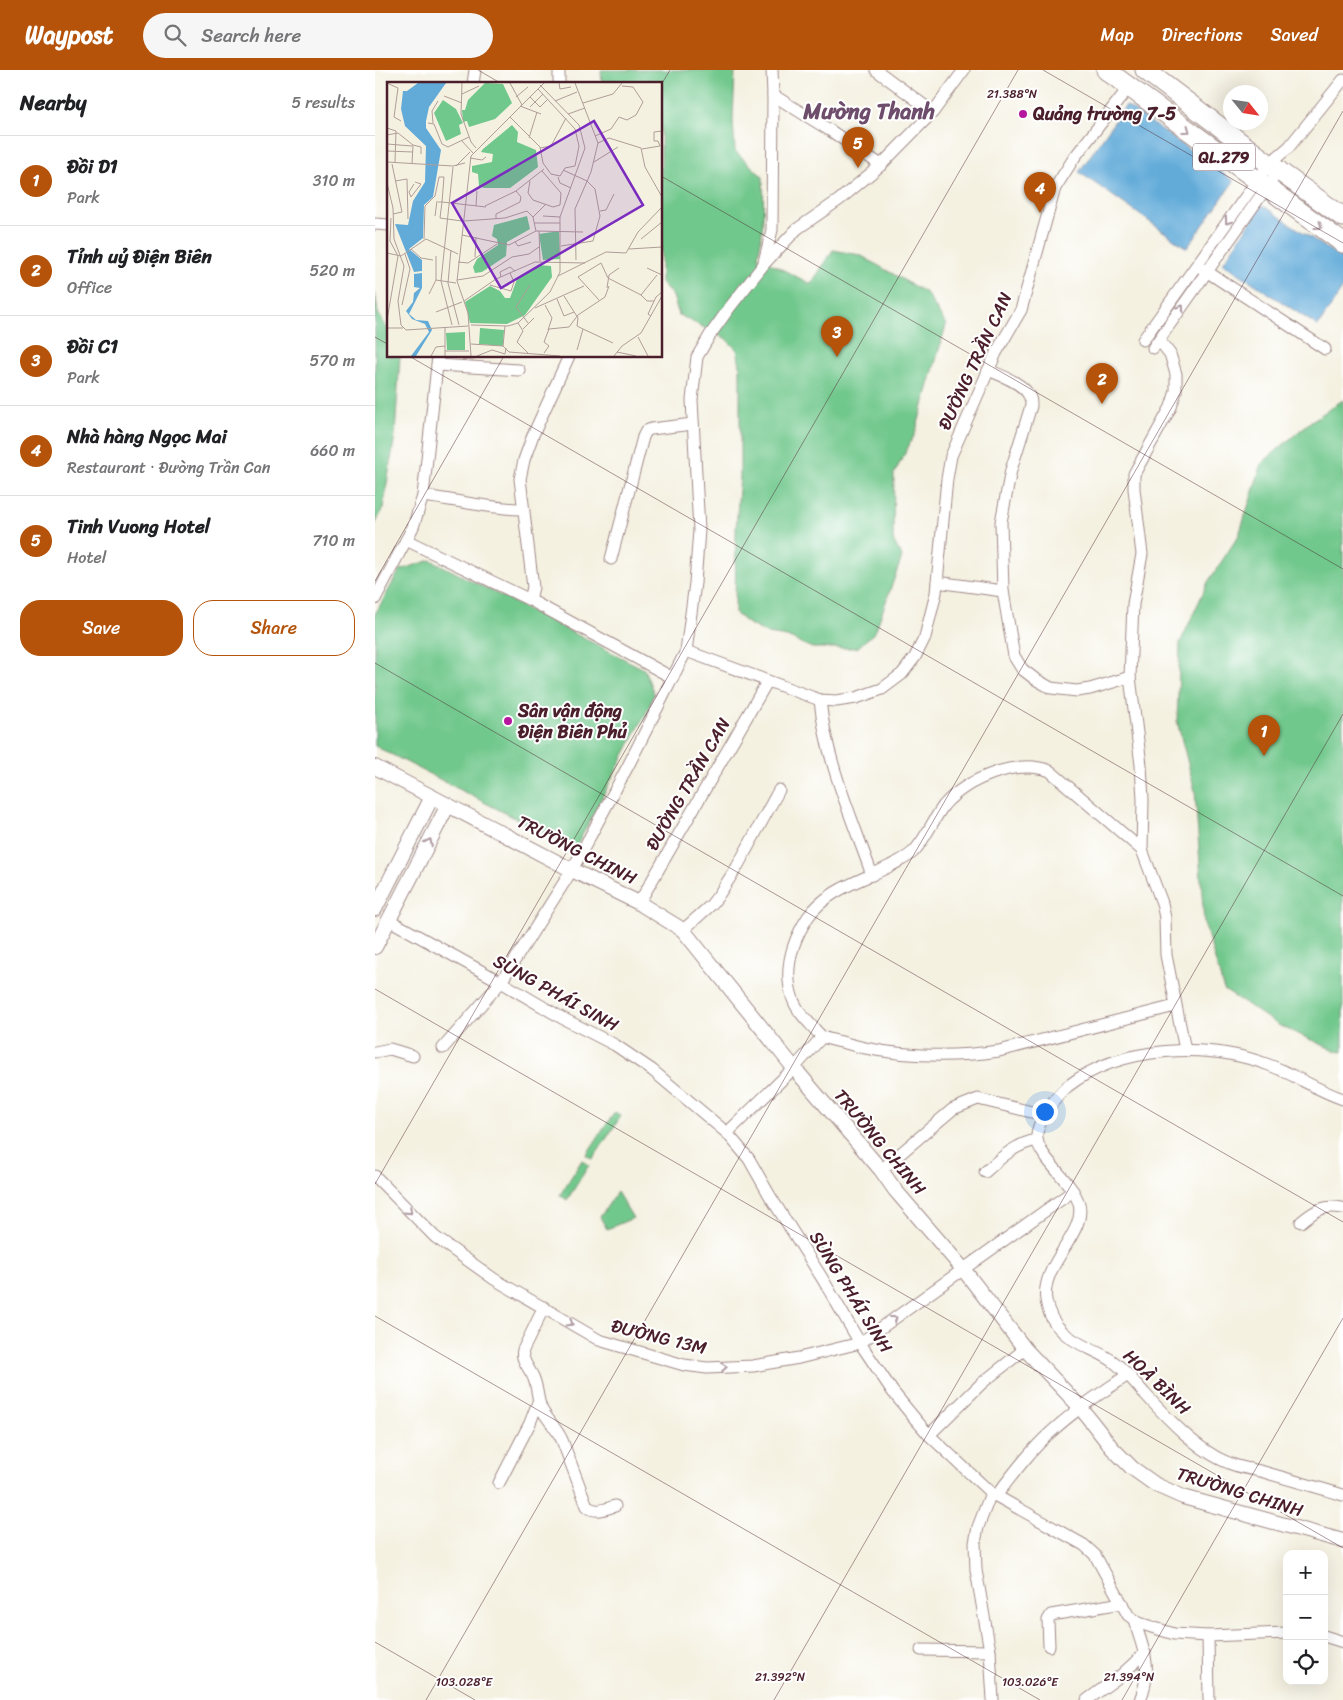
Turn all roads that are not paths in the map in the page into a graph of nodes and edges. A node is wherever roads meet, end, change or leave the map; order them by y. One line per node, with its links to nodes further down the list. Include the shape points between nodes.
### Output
1 (772, 70): 8 (street)
2 (876, 70): 9 (street)
3 (964, 70): 9 (street)
4 (1106, 70): 7 (highway, QL.279)
5 (1143, 70): 7 (highway); 11 (highway, QL.279)
6 (1343, 80): 11 (street)
7 (1129, 87): 12 (highway, QL.279, one-way to 12); 23 (street, ĐƯỜNG TRẦN CAN, via 1055,188 1021,310)
8 (773, 95): 10 (street); 15 (street, via 772,230)
9 (933, 112): 10 (street)
10 (881, 165): 15 (street, via 797,229)
11 (1274, 167): 12 (street); 13 (highway, QL.279)
12 (1262, 185): 14 (highway, QL.279, one-way to 14); 16 (street, one-way to 16); 17 (street)
13 (1343, 217)
14 (1343, 243)
15 (764, 264): 24 (street, via 729,306 697,357)
16 (1197, 264): 17 (street); 18 (street)
17 (1207, 271): 19 (street); 34 (street, one-way to 17, via 1133,604 1142,554 1134,474 1171,407 1176,391 1176,374 1170,354 1156,344)
18 (1143, 340)
19 (1325, 349)
20 (568, 358): 26 (street, via 524,460 520,479)
21 (438, 360): 22 (street); 25 (street)
22 (519, 370)
23 (988, 370): 29 (street, ĐƯỜNG TRẦN CAN, via 951,456); 30 (street, via 1015,382 1031,397 1001,522)
24 (693, 424): 28 (street, via 646,431); 33 (street, via 699,530)
25 (423, 496): 26 (street, via 479,506); 27 (street)
26 (523, 509): 32 (street, via 533,587)
27 (406, 540): 31 (street); 32 (street)
28 (611, 559)
29 (937, 582): 30 (street); 37 (street, ĐƯỜNG TRẦN CAN, via 925,637 903,674 882,689 856,698)
30 (1003, 591): 34 (street, via 1014,656 1022,669 1035,679 1051,688 1077,691)
31 (375, 599)
32 (530, 600): 35 (street)
33 (686, 651): 35 (street); 36 (street, ĐƯỜNG TRẦN CAN)
34 (1130, 676): 42 (street, via 1141,765)
35 (673, 678): 44 (street)
36 (767, 682): 37 (street, ĐƯỜNG TRẦN CAN); 47 (street, ĐƯỜNG TRẦN CAN)
37 (819, 700): 46 (street, via 825,736)
38 (375, 767): 40 (street, TRƯỜNG CHINH)
39 (779, 790): 50 (street, via 718,896)
40 (432, 796): 41 (street, TRƯỜNG CHINH); 43 (street)
41 (448, 805): 44 (street, TRƯỜNG CHINH); 45 (street, one-way to 41)
42 (1142, 850): 46 (street, via 1050,771 1039,767 1008,768 970,783 945,805 913,852); 53 (street, via 1162,902)
43 (398, 865): 45 (street); 48 (street)
44 (572, 870): 47 (street, TRƯỜNG CHINH); 52 (street)
45 (413, 872): 49 (street)
46 (872, 875): 54 (street, via 826,898 809,917 793,944 790,994 797,1010)
47 (639, 903): 50 (street, TRƯỜNG CHINH)
48 (375, 911): 49 (street)
49 (389, 920): 51 (street); 52 (street, SÙNG PHÁI SINH)
50 (683, 930): 59 (street, TRƯỜNG CHINH)
51 (375, 947)
52 (501, 982): 55 (street); 62 (street, SÙNG PHÁI SINH, via 615,1045 652,1070)
53 (1175, 1006): 54 (street, via 975,1055 889,1053); 56 (street)
54 (822, 1036): 59 (street)
55 (443, 1048)
56 (1185, 1050): 60 (street, via 1231,1054 1254,1060); 61 (street, via 1149,1054 1097,1068 1063,1090)
57 (375, 1052): 58 (street, via 390,1049)
58 (413, 1056)
59 (794, 1068): 62 (street); 64 (street, TRƯỜNG CHINH)
60 (1343, 1099)
61 (1044, 1116): 63 (street); 64 (street, via 978,1099 953,1109)
62 (727, 1133): 72 (street, SÙNG PHÁI SINH, via 749,1159)
63 (1037, 1140): 65 (street, via 1012,1150); 67 (street, HOÀ BÌNH)
64 (881, 1170): 70 (street, TRƯỜNG CHINH)
65 (985, 1172)
66 (375, 1176): 71 (street, ĐƯỜNG 13M, one-way to 71, via 435,1237 494,1279)
67 (1073, 1191): 70 (street, ĐƯỜNG 13M); 74 (street, HOÀ BÌNH, via 1080,1213 1047,1281 1045,1297 1048,1311 1063,1332 1113,1361)
68 (1343, 1207): 69 (street, via 1323,1207)
69 (1301, 1222)
70 (963, 1269): 72 (street, ĐƯỜNG 13M, one-way to 70); 73 (street, TRƯỜNG CHINH)
71 (544, 1307): 72 (street, ĐƯỜNG 13M, one-way to 72, via 599,1340 707,1368 753,1366); 75 (street, via 522,1354 534,1379)
72 (860, 1343): 77 (street, SÙNG PHÁI SINH, via 893,1392)
73 (1025, 1348): 76 (street, TRƯỜNG CHINH); 77 (street, via 976,1388)
74 (1128, 1375): 76 (street); 80 (street, HOÀ BÌNH, via 1209,1453 1229,1464)
75 (538, 1402): 78 (street); 81 (street, via 562,1440 587,1506 592,1511)
76 (1080, 1407): 79 (street, via 1051,1432); 82 (street, TRƯỜNG CHINH, via 1112,1448 1155,1485 1192,1500)
77 (929, 1435): 79 (street, SÙNG PHÁI SINH)
78 (499, 1483)
79 (994, 1494): 83 (street, SÙNG PHÁI SINH, via 1077,1541 1095,1555); 91 (street, via 978,1527 975,1543 976,1570)
80 (1343, 1494)
81 (615, 1506)
82 (1343, 1542)
83 (1122, 1603): 84 (street, SÙNG PHÁI SINH); 89 (street, via 1051,1615 1048,1620)
84 (1134, 1620): 86 (street, via 1174,1634); 92 (street)
85 (1283, 1633): 86 (street)
86 (1208, 1636): 96 (street)
87 (1328, 1637): 88 (street)
88 (1343, 1642)
89 (1049, 1646)
90 (921, 1650): 91 (street)
91 (990, 1651): 93 (street)
92 (1145, 1653): 94 (street); 95 (street, via 1148,1674)
93 (993, 1700)
94 (1087, 1700)
95 (1141, 1700)
96 (1209, 1700)

